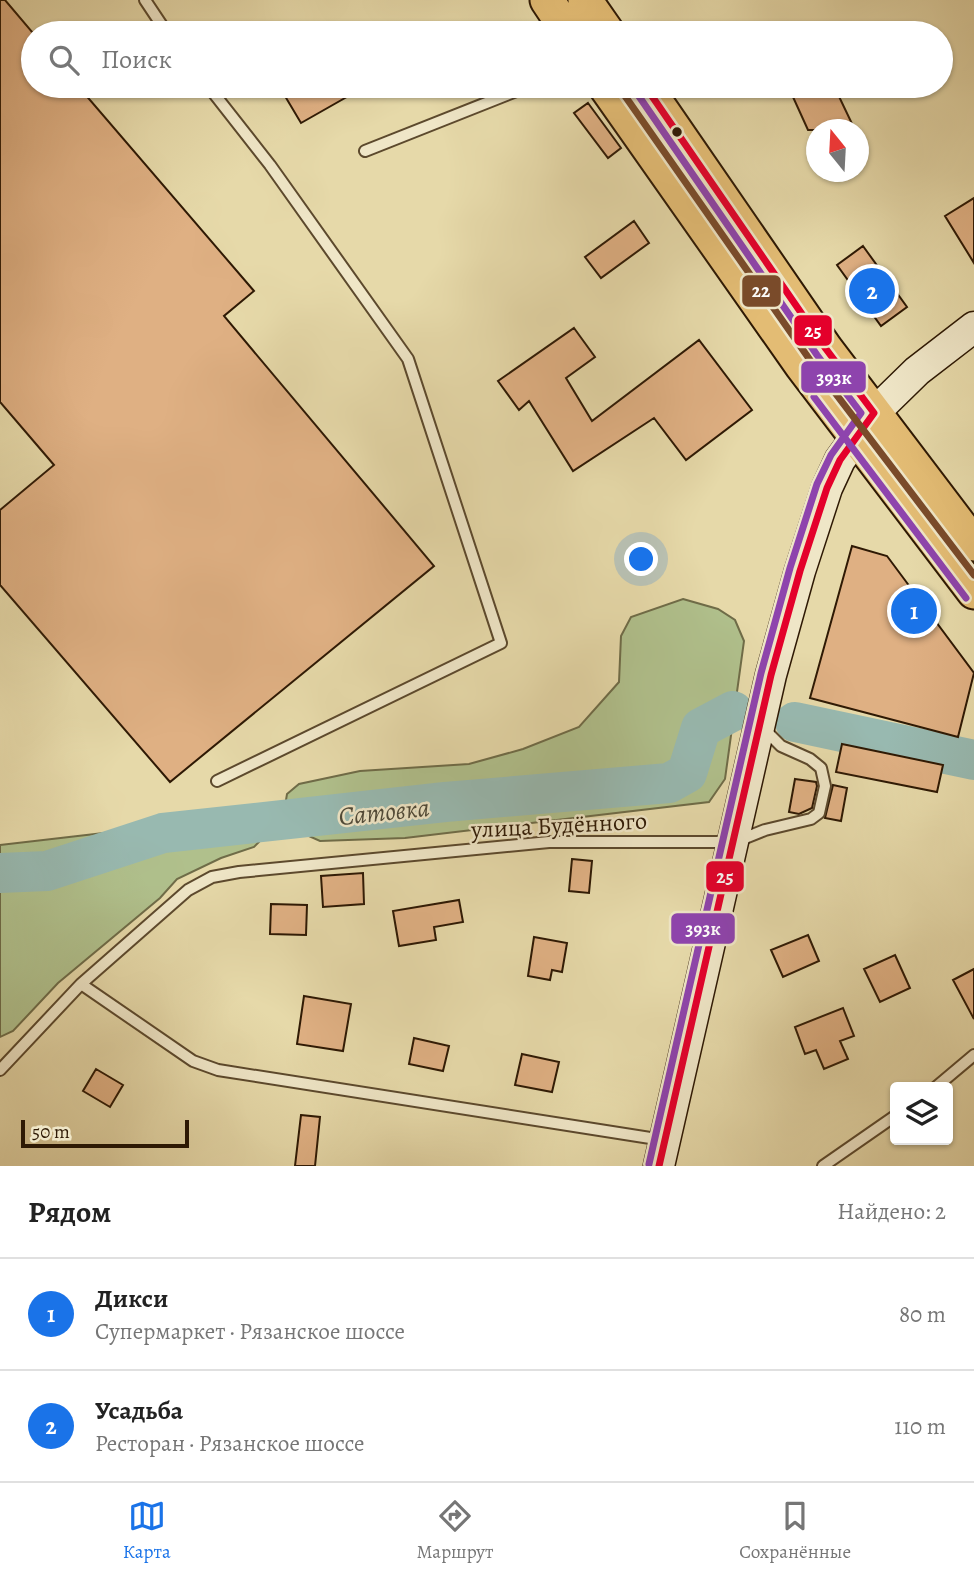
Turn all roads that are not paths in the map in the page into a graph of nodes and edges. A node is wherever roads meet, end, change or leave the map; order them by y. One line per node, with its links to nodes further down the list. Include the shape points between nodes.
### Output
1 (145, 0): 4 (lane)
2 (547, 0): 5 (main road)
3 (585, 0): 6 (main road)
4 (159, 21)
5 (561, 21)
6 (600, 21)
7 (217, 98): 17 (lane, via 408,359 500,643)
8 (499, 98): 11 (lane)
9 (613, 98): 13 (main road, via 802,366)
10 (653, 98): 13 (main road, via 826,349)
11 (365, 151)
12 (974, 327): 13 (main road, via 917,371)
13 (865, 424): 14 (main road); 15 (main road); 16 (main road, via 840,460 819,512 771,675)
14 (974, 543)
15 (974, 592)
16 (761, 726): 18 (main road); 18 (lane, via 781,746 821,768 825,786 819,813)
17 (217, 781)
18 (735, 842): 19 (lane, улица Будённого, via 549,842 212,877 188,890); 24 (main road)
19 (81, 984): 21 (lane, улица Будённого); 24 (lane, via 193,1061 218,1070)
20 (974, 1055): 22 (lane)
21 (0, 1070)
22 (942, 1082)
23 (890, 1119): 25 (lane)
24 (661, 1153)
25 (823, 1166)

